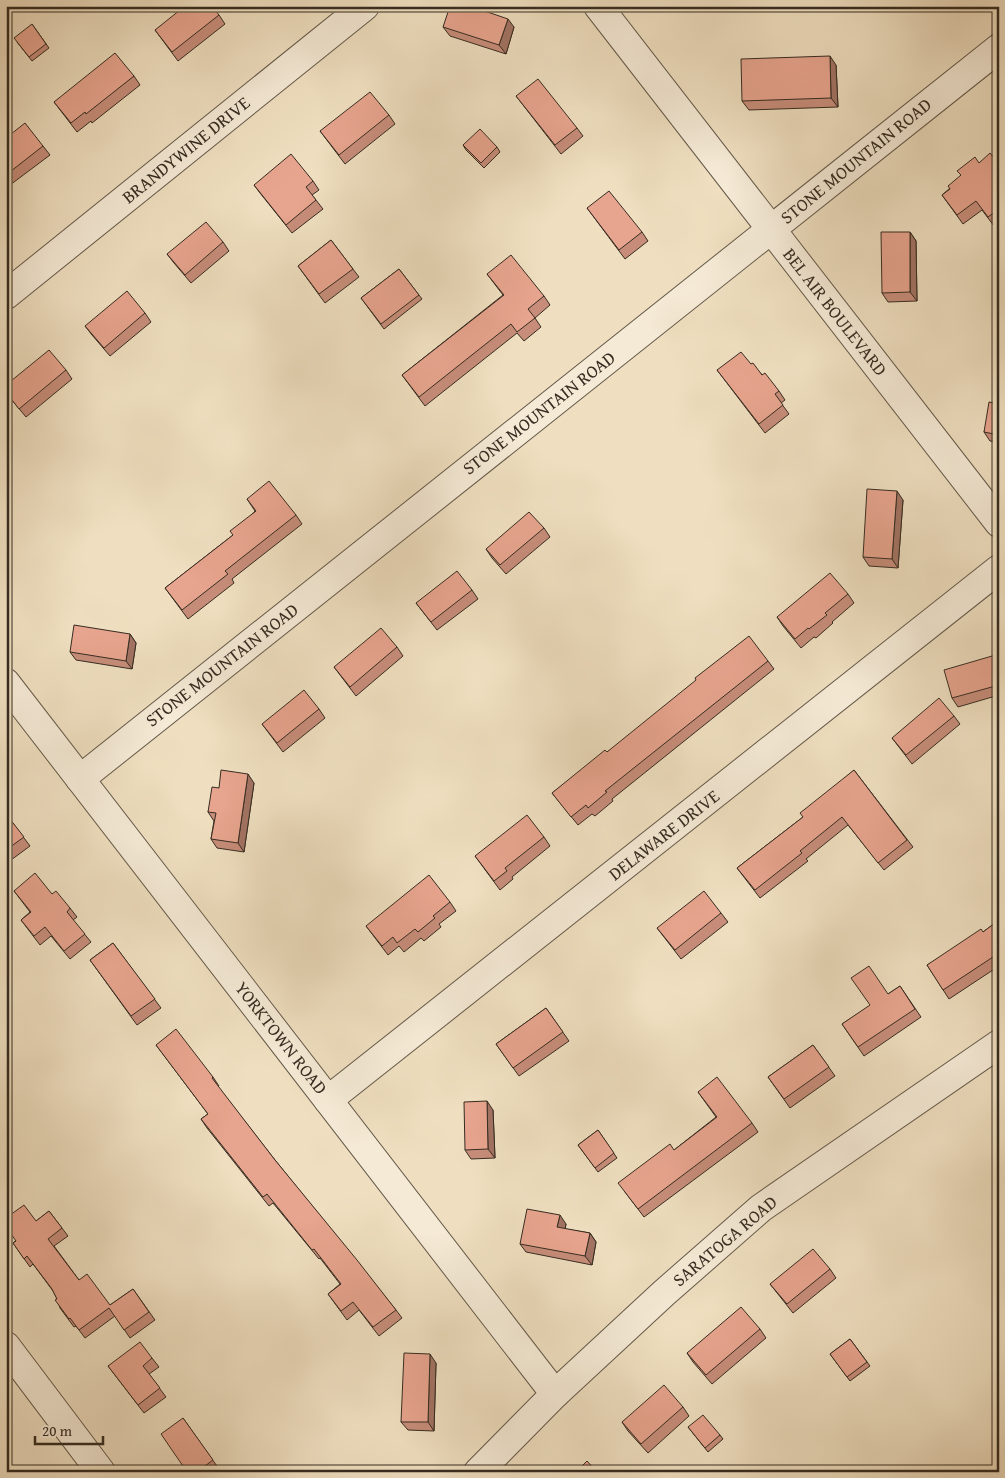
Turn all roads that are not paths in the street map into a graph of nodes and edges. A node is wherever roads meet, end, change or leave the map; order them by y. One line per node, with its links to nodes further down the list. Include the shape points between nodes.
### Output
1 (366, 6): 5 (street, BRANDYWINE DRIVE)
2 (598, 6): 4 (street, BEL AIR BOULEVARD)
3 (999, 48): 4 (street, STONE MOUNTAIN ROAD)
4 (771, 229): 6 (street, BEL AIR BOULEVARD); 9 (street, STONE MOUNTAIN ROAD)
5 (6, 294)
6 (999, 523)
7 (999, 569): 11 (street, DELAWARE DRIVE)
8 (6, 683): 9 (street, YORKTOWN ROAD)
9 (80, 779): 11 (street, YORKTOWN ROAD)
10 (999, 1044): 13 (street, SARATOGA ROAD, via 761,1208)
11 (328, 1100): 13 (street, YORKTOWN ROAD)
12 (6, 1346): 14 (street)
13 (555, 1394): 15 (street, SARATOGA ROAD)
14 (101, 1472)
15 (478, 1472)

